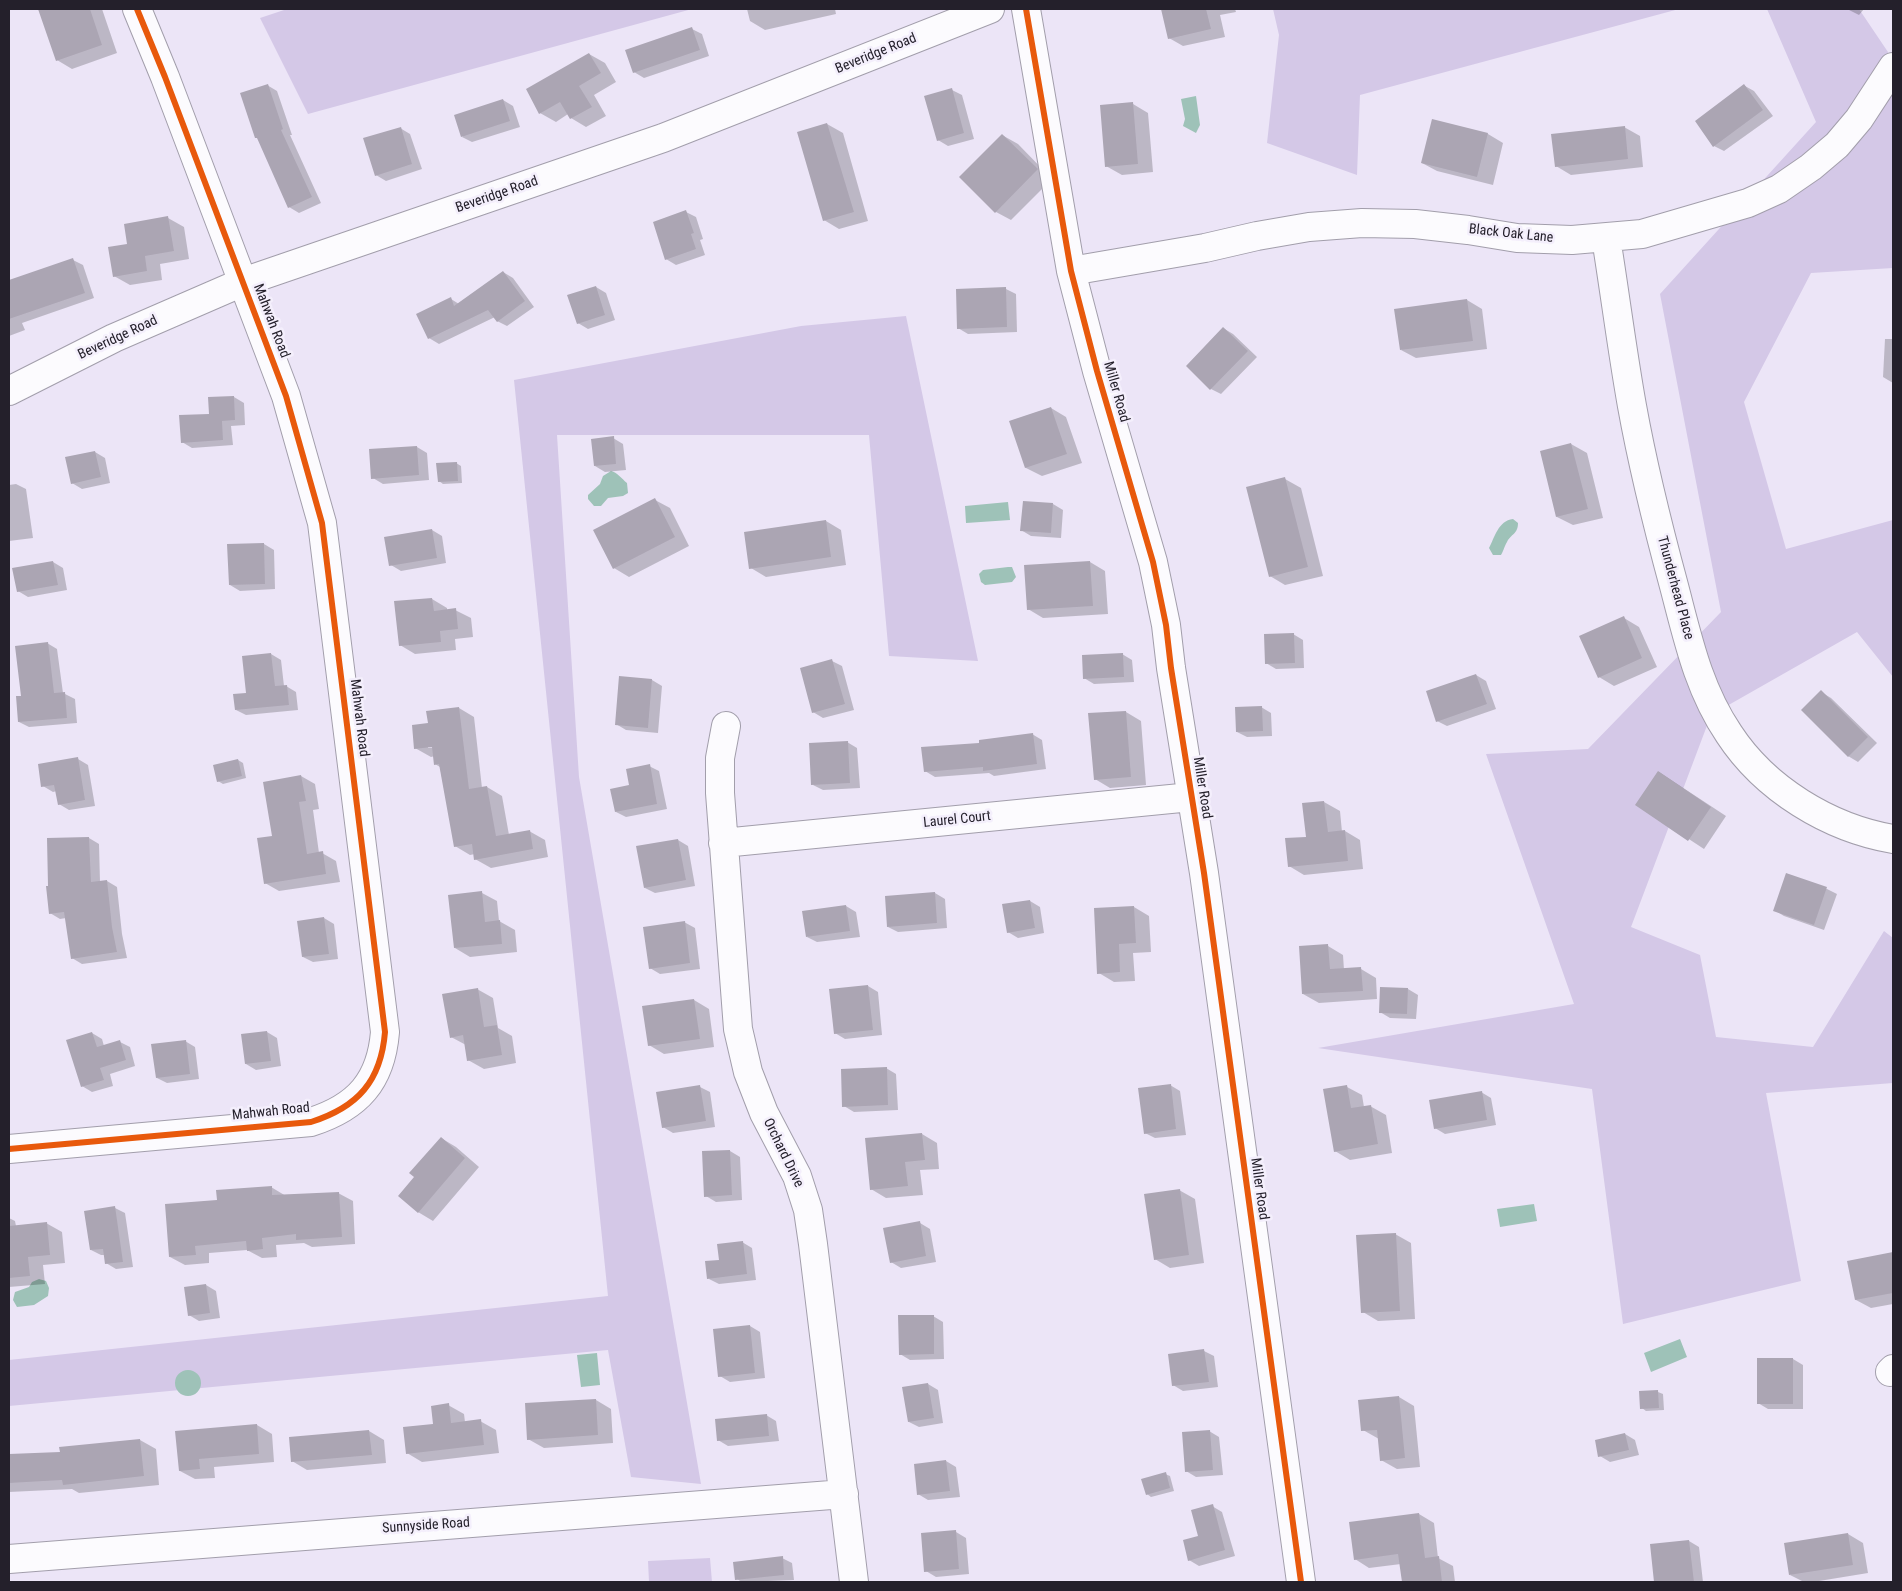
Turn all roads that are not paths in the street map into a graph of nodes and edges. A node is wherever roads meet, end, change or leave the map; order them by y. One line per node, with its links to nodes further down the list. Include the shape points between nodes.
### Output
1 (137, 9): 7 (street, Mahwah Road)
2 (990, 9): 7 (street, Beveridge Road, via 663,138)
3 (1026, 9): 6 (street, Miller Road)
4 (1893, 67): 5 (street, Black Oak Lane, via 1859,119 1837,145 1779,188 1748,203 1650,231)
5 (1606, 238): 6 (street, Black Oak Lane, via 1517,238 1415,224 1362,224 1300,229); 11 (street, Thunderhead Place, via 1632,406 1658,525 1697,672 1711,705 1730,736 1779,788 1845,826)
6 (1071, 271): 10 (street, Miller Road, via 1096,371 1153,562 1166,625)
7 (243, 282): 8 (street, Beveridge Road, via 114,338); 13 (street, Mahwah Road, via 286,396 322,523 384,1022 384,1051 366,1088 349,1105 331,1116 311,1122)
8 (9, 391)
9 (726, 726): 12 (street, Orchard Drive, via 720,758)
10 (1191, 797): 12 (street, Laurel Court); 17 (street, Miller Road)
11 (1893, 839)
12 (723, 843): 14 (street, Orchard Drive, via 738,1029 751,1080 764,1113 797,1176 808,1210)
13 (9, 1149)
14 (844, 1494): 15 (street, Sunnyside Road); 16 (street, Orchard Drive)
15 (9, 1559)
16 (854, 1582)
17 (1301, 1582)

